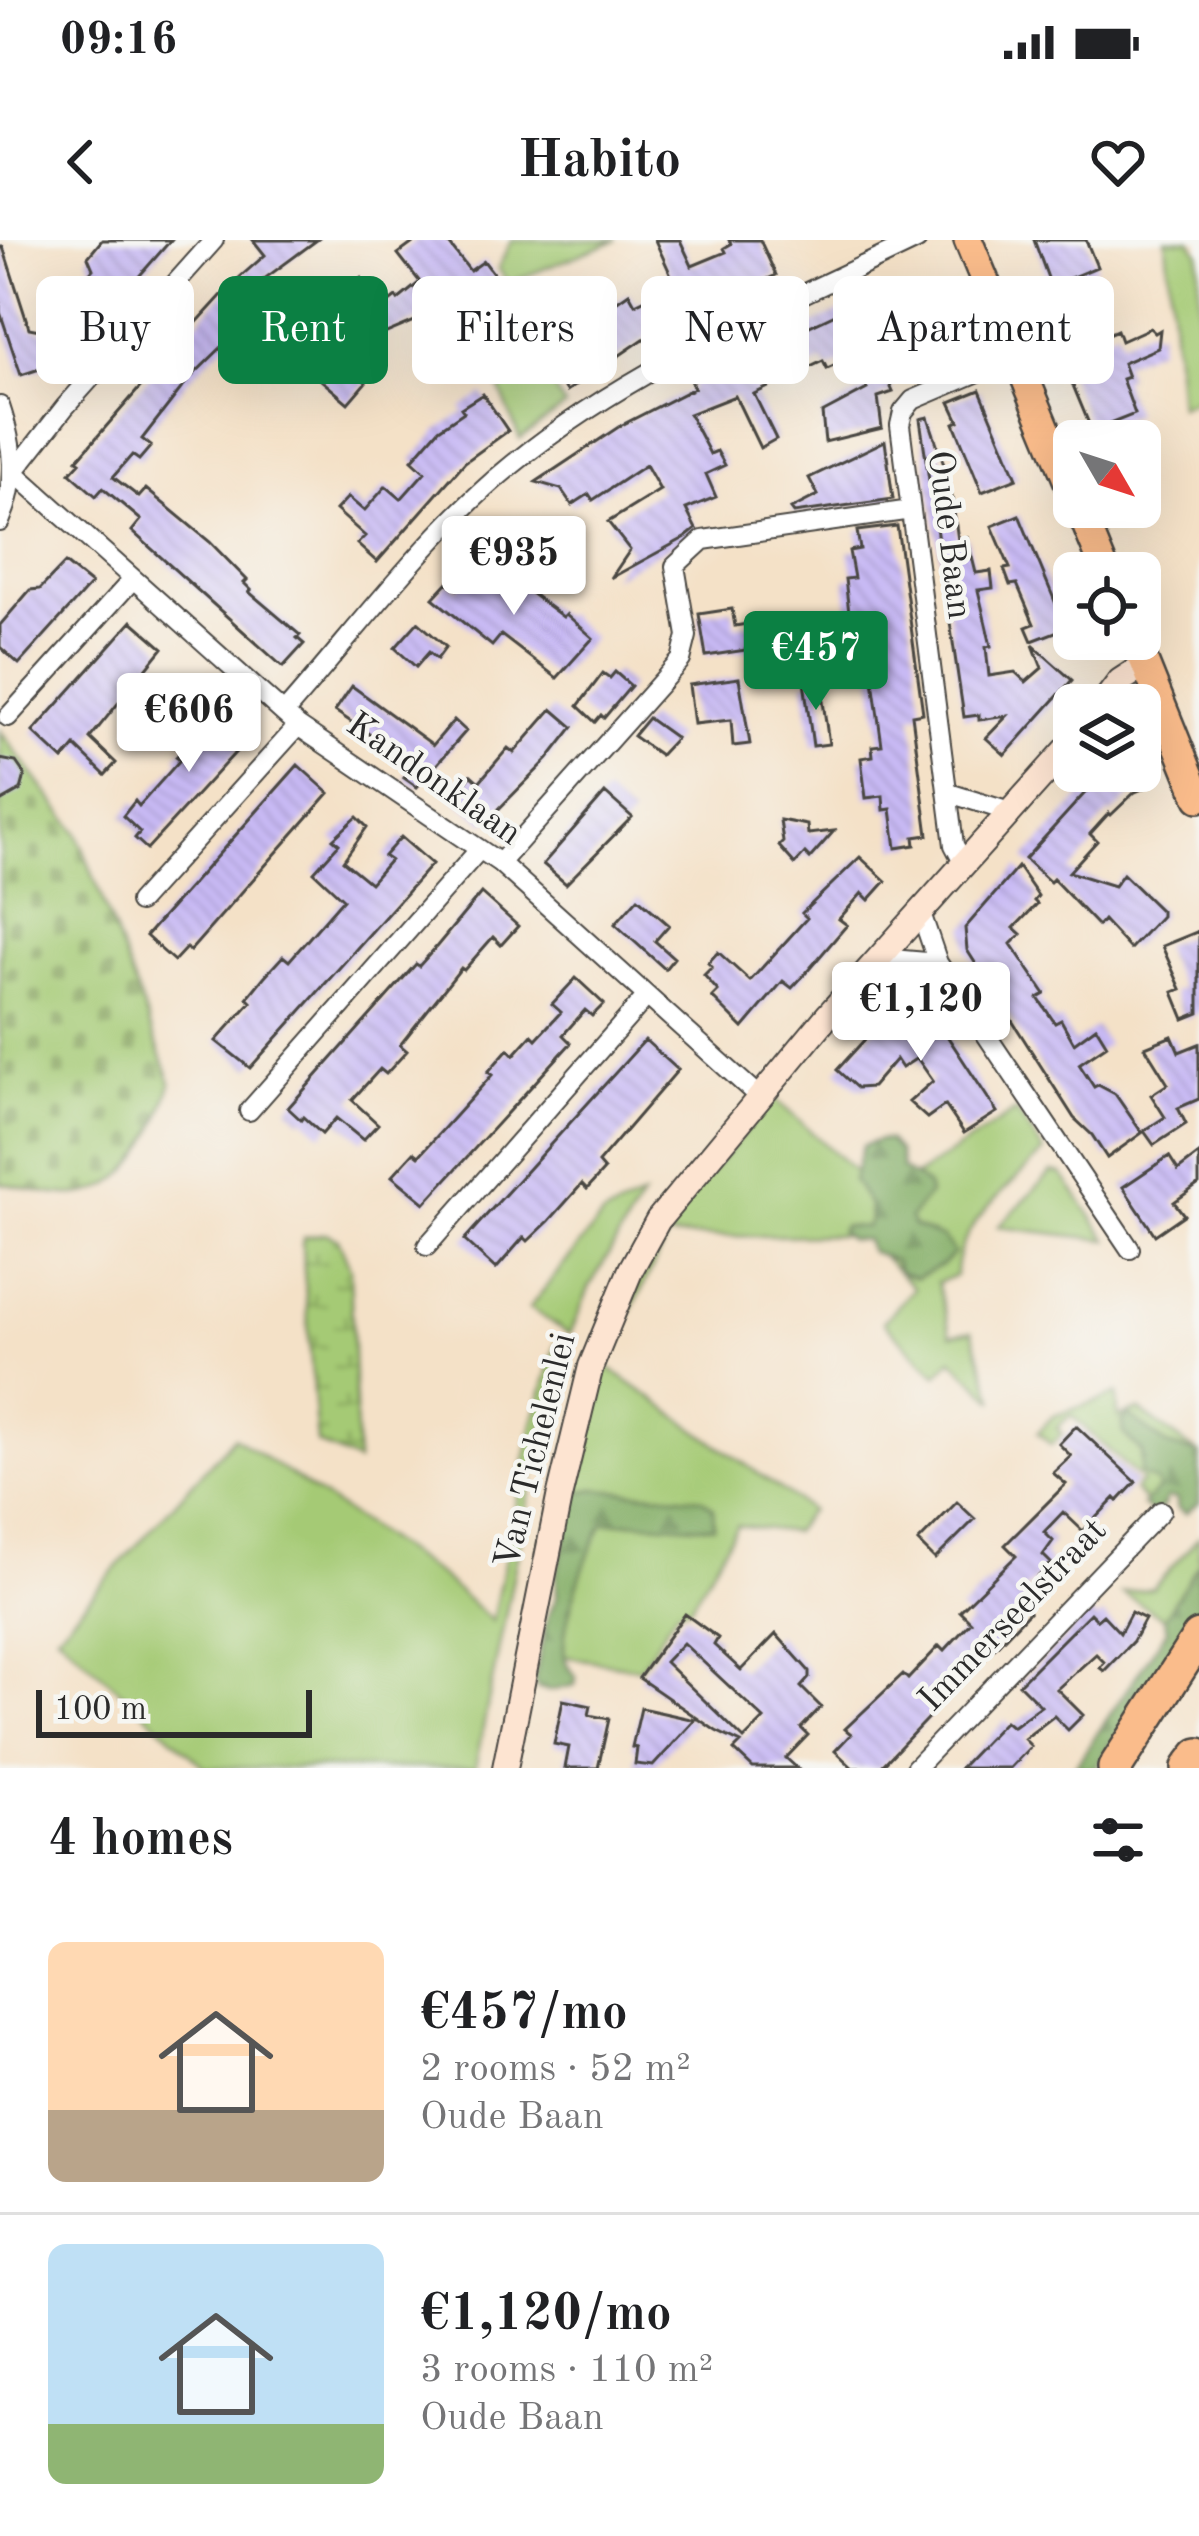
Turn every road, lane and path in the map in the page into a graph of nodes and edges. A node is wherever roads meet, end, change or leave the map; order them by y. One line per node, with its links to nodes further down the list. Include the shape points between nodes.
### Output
1 (214, 240): 9 (street)
2 (917, 240): 15 (street, via 672,358 511,465 462,510)
3 (968, 240): 4 (main road)
4 (983, 276)
5 (950, 384): 10 (street, Oude Baan, via 903,412)
6 (1028, 384): 8 (main road)
7 (0, 406): 9 (street)
8 (1053, 445)
9 (14, 472): 11 (street); 12 (street, Kandonklaan)
10 (911, 510): 19 (street, Oude Baan); 23 (street, via 704,540 689,550 675,566 687,636 680,660)
11 (0, 522)
12 (133, 580): 14 (street); 15 (street, Kandonklaan)
13 (1144, 660): 17 (main road)
14 (8, 717)
15 (291, 720): 22 (street, Kandonklaan); 25 (street)
16 (1161, 726): 17 (street)
17 (1173, 731): 20 (main road)
18 (1053, 764): 21 (street, Van Tichelenlei)
19 (949, 793): 21 (street); 24 (street, Oude Baan)
20 (1199, 798)
21 (1010, 812): 24 (street, Van Tichelenlei)
22 (479, 850): 23 (street, Kandonklaan); 31 (street)
23 (500, 863): 29 (street, Kandonklaan)
24 (964, 864): 26 (street, Van Tichelenlei)
25 (139, 902)
26 (921, 913): 27 (street, Van Tichelenlei); 28 (street)
27 (880, 958): 28 (street); 30 (street, Van Tichelenlei)
28 (938, 963): 33 (street)
29 (646, 998): 30 (street, Kandonklaan); 32 (street)
30 (758, 1096): 37 (street, Van Tichelenlei, via 658,1220 598,1344)
31 (249, 1111)
32 (427, 1246)
33 (1130, 1249)
34 (1161, 1511): 38 (street, Immerseelstraat)
35 (1199, 1637): 39 (highway)
36 (1199, 1755): 40 (highway)
37 (505, 1768)
38 (915, 1768)
39 (1115, 1768)
40 (1190, 1768)

